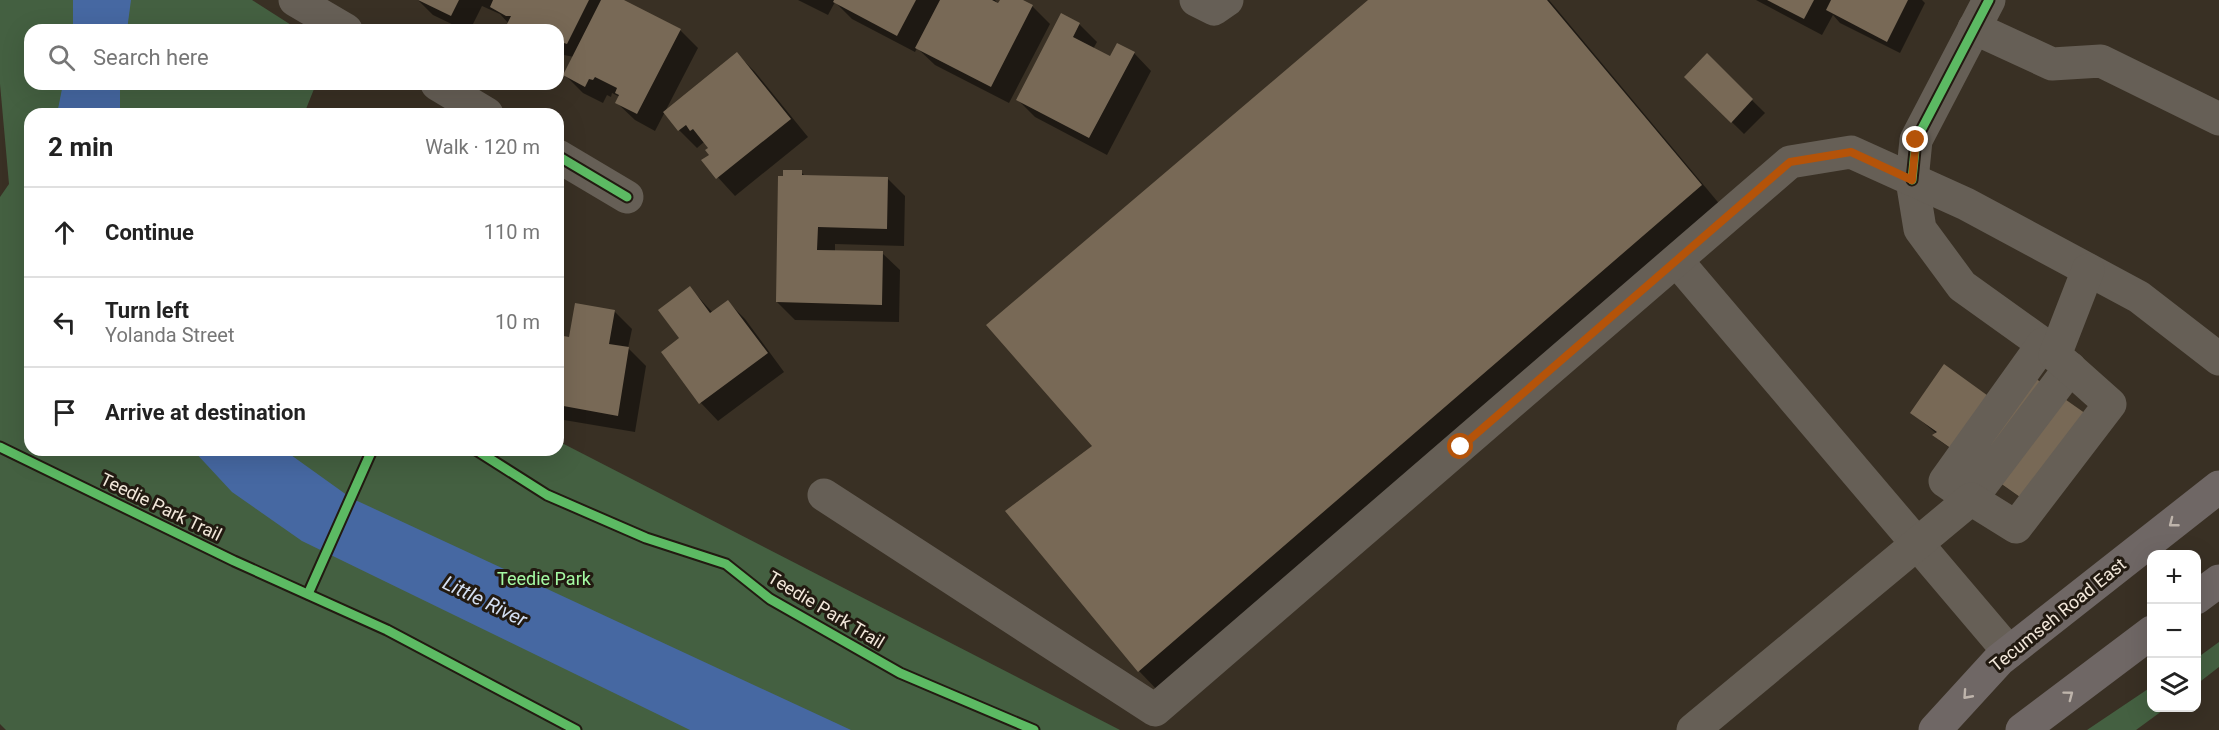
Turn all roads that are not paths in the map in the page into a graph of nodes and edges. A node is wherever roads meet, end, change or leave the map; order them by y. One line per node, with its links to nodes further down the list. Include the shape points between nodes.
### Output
1 (295, 0): 5 (street)
2 (1196, 0): 3 (street, via 1214,9)
3 (1227, 0)
4 (1989, 0): 6 (street)
5 (336, 24)
6 (1974, 28): 9 (street, via 2052,64 2101,61); 11 (street, via 1916,140)
7 (447, 90): 8 (street)
8 (477, 108)
9 (2219, 119)
10 (564, 160): 12 (street)
11 (1912, 180): 13 (street, via 1851,152 1790,162); 14 (street, via 1966,204); 16 (street, via 1920,229 1962,286)
12 (627, 197)
13 (1677, 261): 18 (street, via 1155,710); 20 (street)
14 (2088, 270): 15 (street, via 2139,297); 16 (street)
15 (2219, 359)
16 (2065, 364): 19 (street); 19 (street, via 2110,404 2016,527)
17 (2219, 487): 24 (main road, Tecumseh Road East, one-way to 24)
18 (824, 495)
19 (1971, 499): 20 (street)
20 (1918, 545): 24 (street); 25 (street)
21 (2219, 581): 22 (main road)
22 (2201, 594)
23 (2147, 635): 27 (main road, one-way to 23)
24 (2008, 652): 26 (main road, Tecumseh Road East, one-way to 26)
25 (1694, 730)
26 (1935, 730)
27 (2022, 730)

